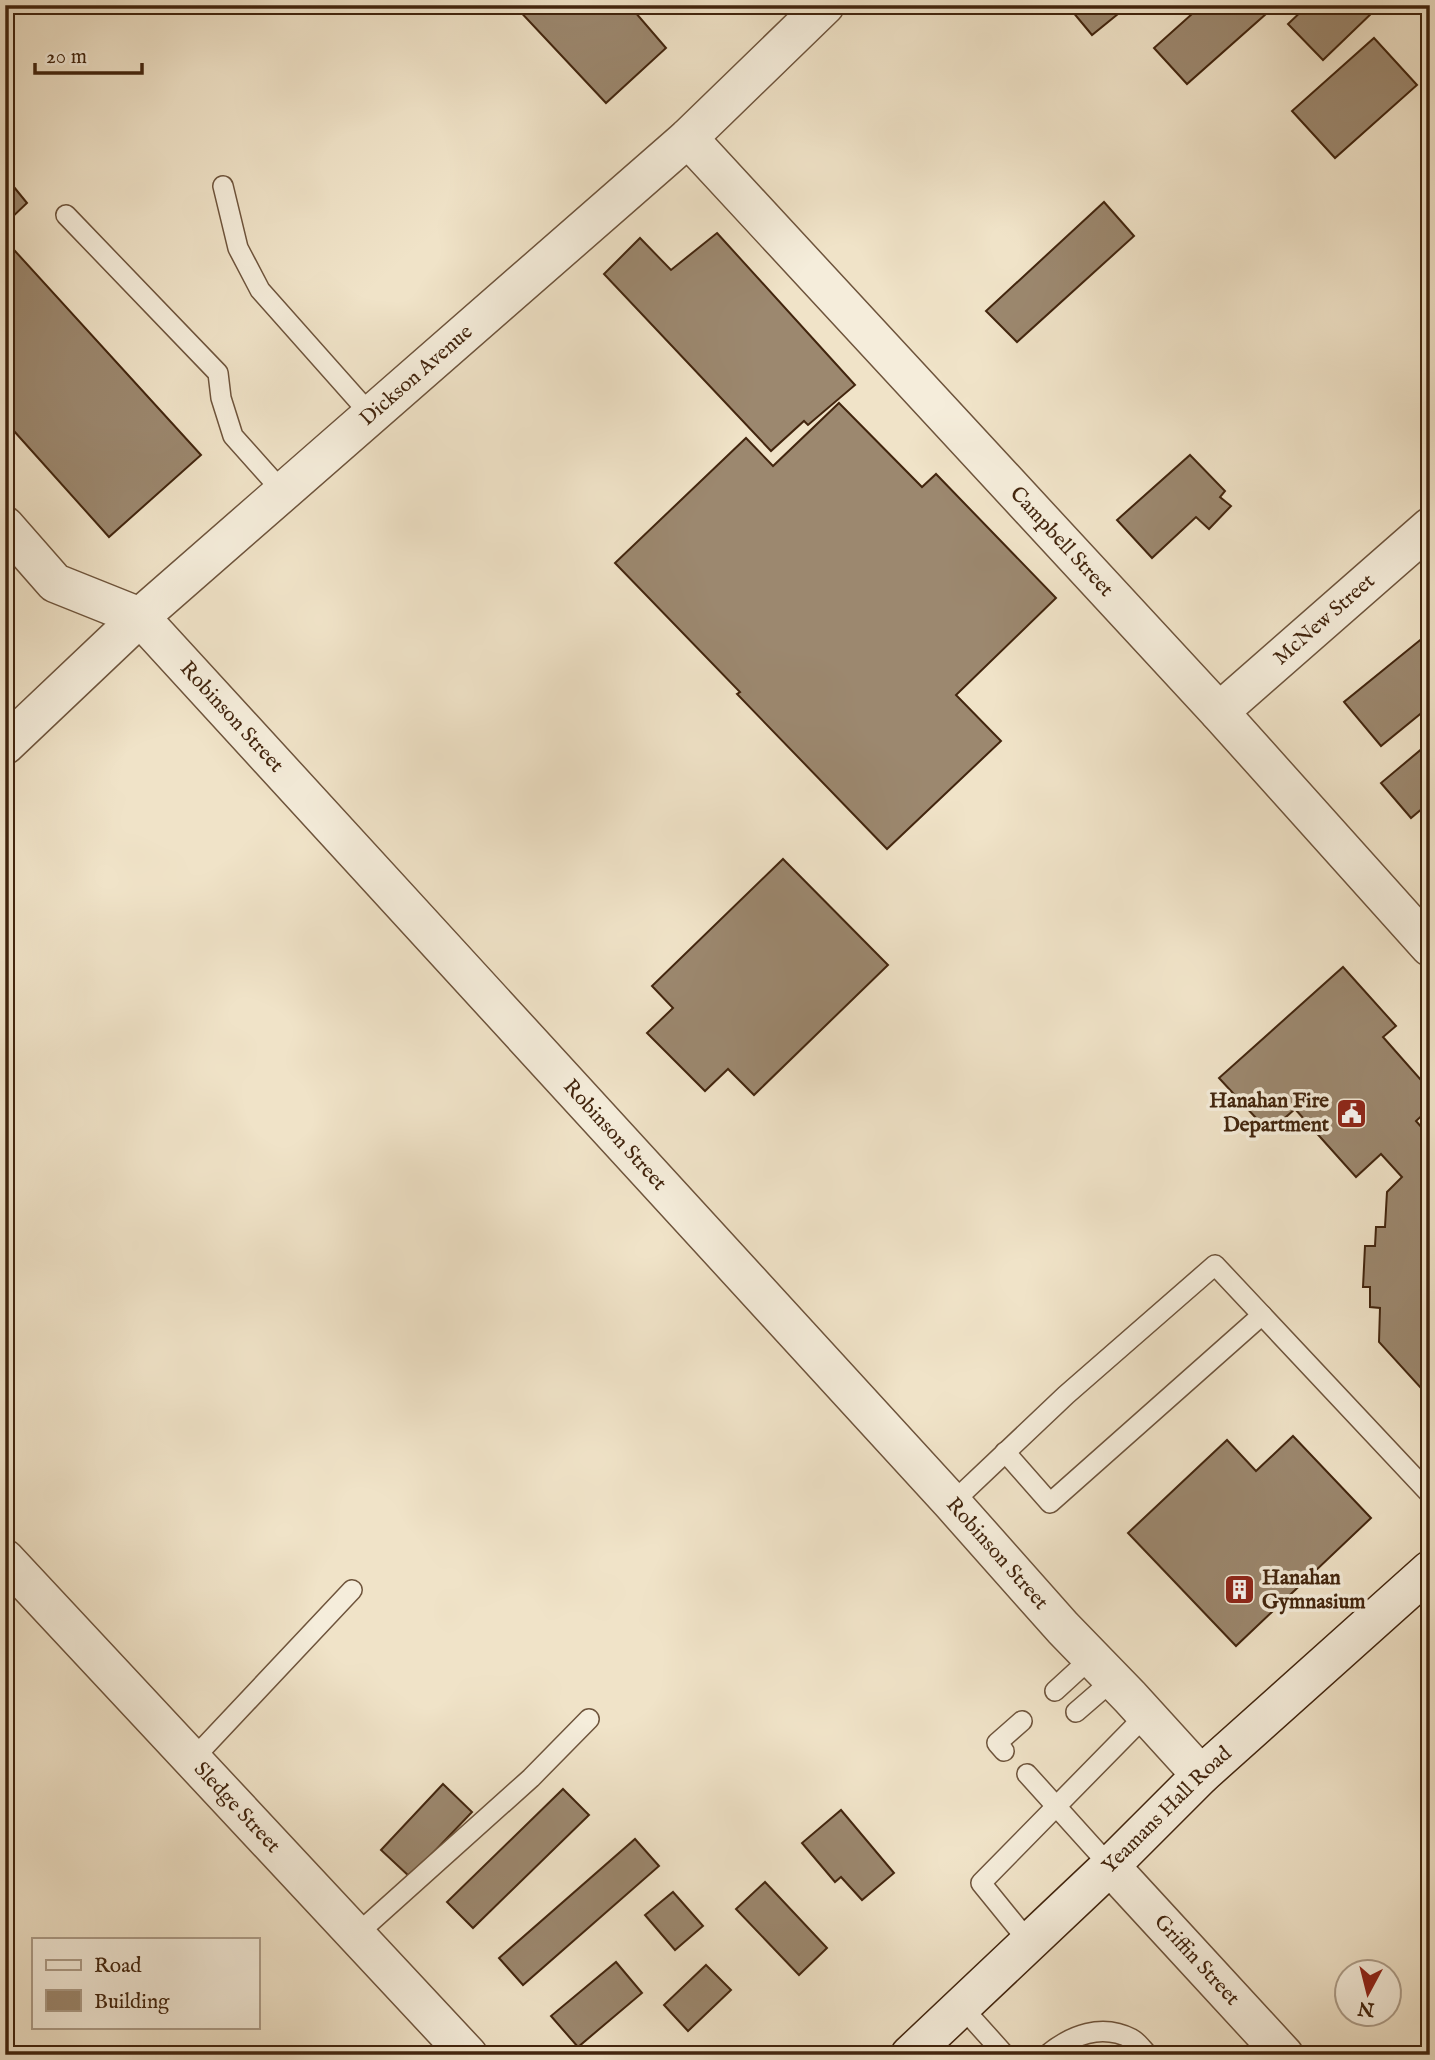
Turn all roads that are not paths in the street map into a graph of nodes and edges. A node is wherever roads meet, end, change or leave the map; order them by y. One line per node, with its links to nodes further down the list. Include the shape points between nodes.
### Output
1 (825, 5): 2 (street, Dickson Avenue)
2 (688, 138): 5 (street, Dickson Avenue); 10 (street, Campbell Street)
3 (223, 186): 5 (lane, via 238,248 260,290)
4 (66, 215): 6 (lane, via 218,373 233,436)
5 (371, 415): 6 (street, Dickson Avenue)
6 (283, 492): 9 (street, Dickson Avenue)
7 (5, 526): 9 (street, Robinson Street, via 55,583)
8 (1430, 527): 10 (street, McNew Street)
9 (140, 617): 11 (street, Dickson Avenue); 16 (street, Robinson Street)
10 (1219, 712): 12 (street, Campbell Street)
11 (5, 745)
12 (1430, 947)
13 (1262, 1314): 14 (lane, via 1215,1265); 14 (lane, via 1050,1503); 15 (lane)
14 (1005, 1451): 16 (lane)
15 (1430, 1494)
16 (952, 1503): 20 (street, Robinson Street)
17 (5, 1559): 27 (street, Sledge Street)
18 (1430, 1570): 29 (street, Yeamans Hall Road)
19 (352, 1590): 27 (lane)
20 (1102, 1669): 21 (lane); 22 (lane); 23 (street, Robinson Street)
21 (1055, 1691)
22 (1076, 1712)
23 (1146, 1715): 29 (street, Robinson Street); 30 (lane)
24 (589, 1719): 32 (lane, via 531,1778)
25 (1021, 1721): 26 (lane, via 997,1743)
26 (1004, 1751)
27 (192, 1759): 32 (street, Sledge Street)
28 (1027, 1774): 30 (lane)
29 (1201, 1775): 31 (street, Yeamans Hall Road)
30 (1056, 1807): 31 (lane); 33 (lane, via 981,1883)
31 (1110, 1866): 33 (street, Yeamans Hall Road); 40 (street, Griffin Street)
32 (356, 1935): 35 (street, Sledge Street)
33 (1029, 1942): 34 (street, Yeamans Hall Road)
34 (961, 2006): 36 (street, Yeamans Hall Road); 37 (lane)
35 (468, 2055)
36 (910, 2055)
37 (1005, 2055)
38 (1047, 2055): 39 (lane, via 1076,2035 1104,2031 1133,2039)
39 (1148, 2055)
40 (1284, 2055)

